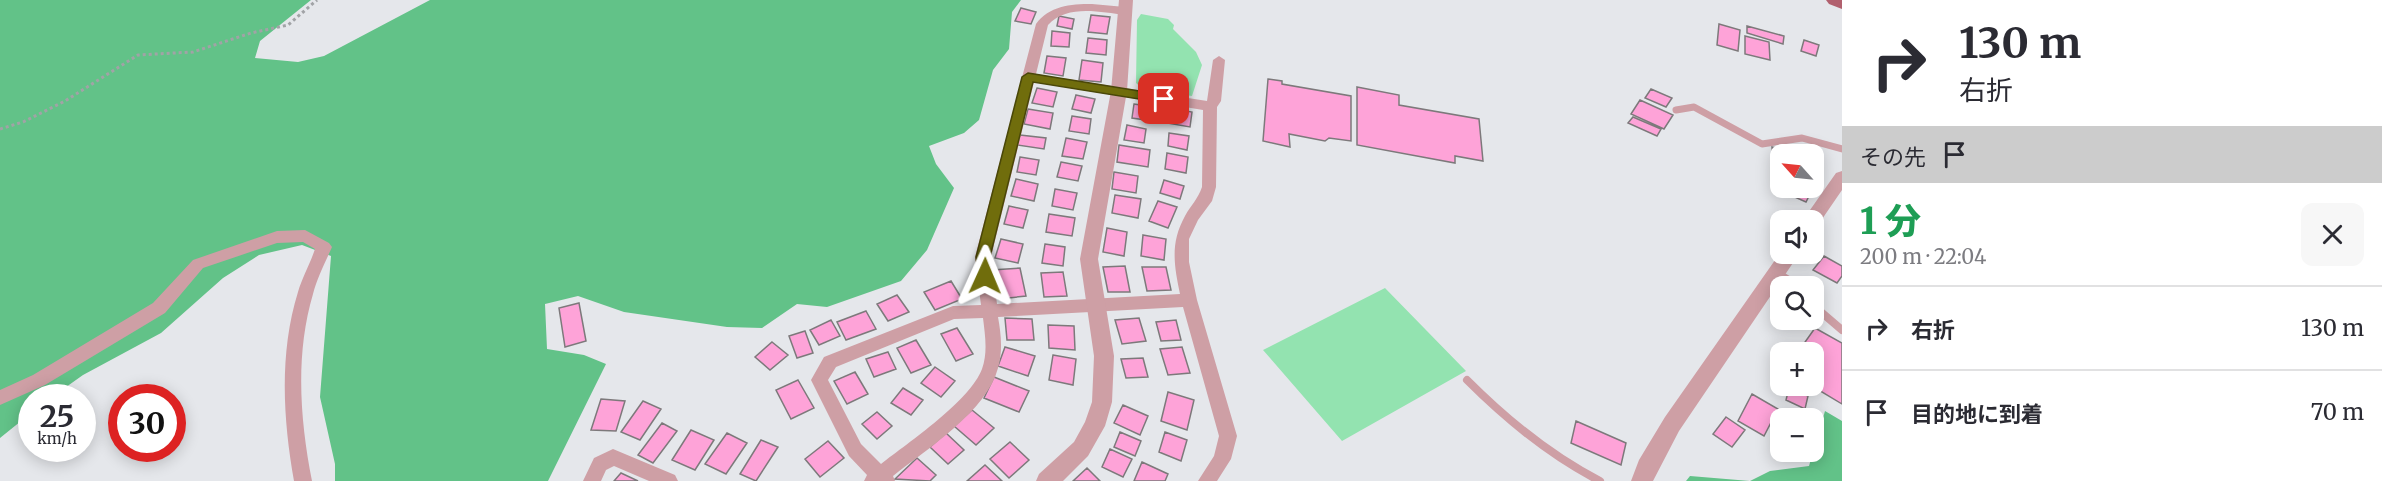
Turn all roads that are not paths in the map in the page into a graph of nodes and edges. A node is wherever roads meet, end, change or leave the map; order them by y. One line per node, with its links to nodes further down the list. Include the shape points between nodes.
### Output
1 (1835, 0): 2 (main road)
2 (1842, 3)
3 (1126, 6): 5 (street, via 1074,7 1047,15); 6 (street)
4 (1219, 60): 7 (street)
5 (1028, 77): 6 (street); 17 (street, via 983,257)
6 (1119, 91): 7 (street); 16 (street, via 1089,258)
7 (1210, 106): 15 (street, via 1209,187 1182,239 1181,262)
8 (1676, 110): 9 (lane, via 1695,107 1762,144 1802,138)
9 (1842, 148)
10 (1842, 177): 11 (street)
11 (1819, 210)
12 (1783, 264): 13 (street)
13 (1777, 273): 14 (lane); 29 (street, via 1672,424)
14 (1782, 276)
15 (1189, 300): 16 (street); 27 (street, via 1228,436 1222,459)
16 (1096, 304): 17 (street); 26 (street, via 1107,380 1096,420 1080,450)
17 (990, 312): 22 (street, via 994,346 990,369 977,394); 22 (street, via 953,313 830,362 819,380 855,450)
18 (1824, 315): 19 (lane)
19 (1842, 330)
20 (1467, 380): 28 (lane, via 1531,439)
21 (0, 398): 23 (street, via 39,380 159,308 198,264 277,237 305,236 324,246 305,295 295,355 294,443)
22 (880, 479)
23 (303, 481)
24 (592, 481): 25 (street, via 600,464 613,456)
25 (669, 481)
26 (1047, 481)
27 (1207, 481)
28 (1600, 481)
29 (1642, 481)

